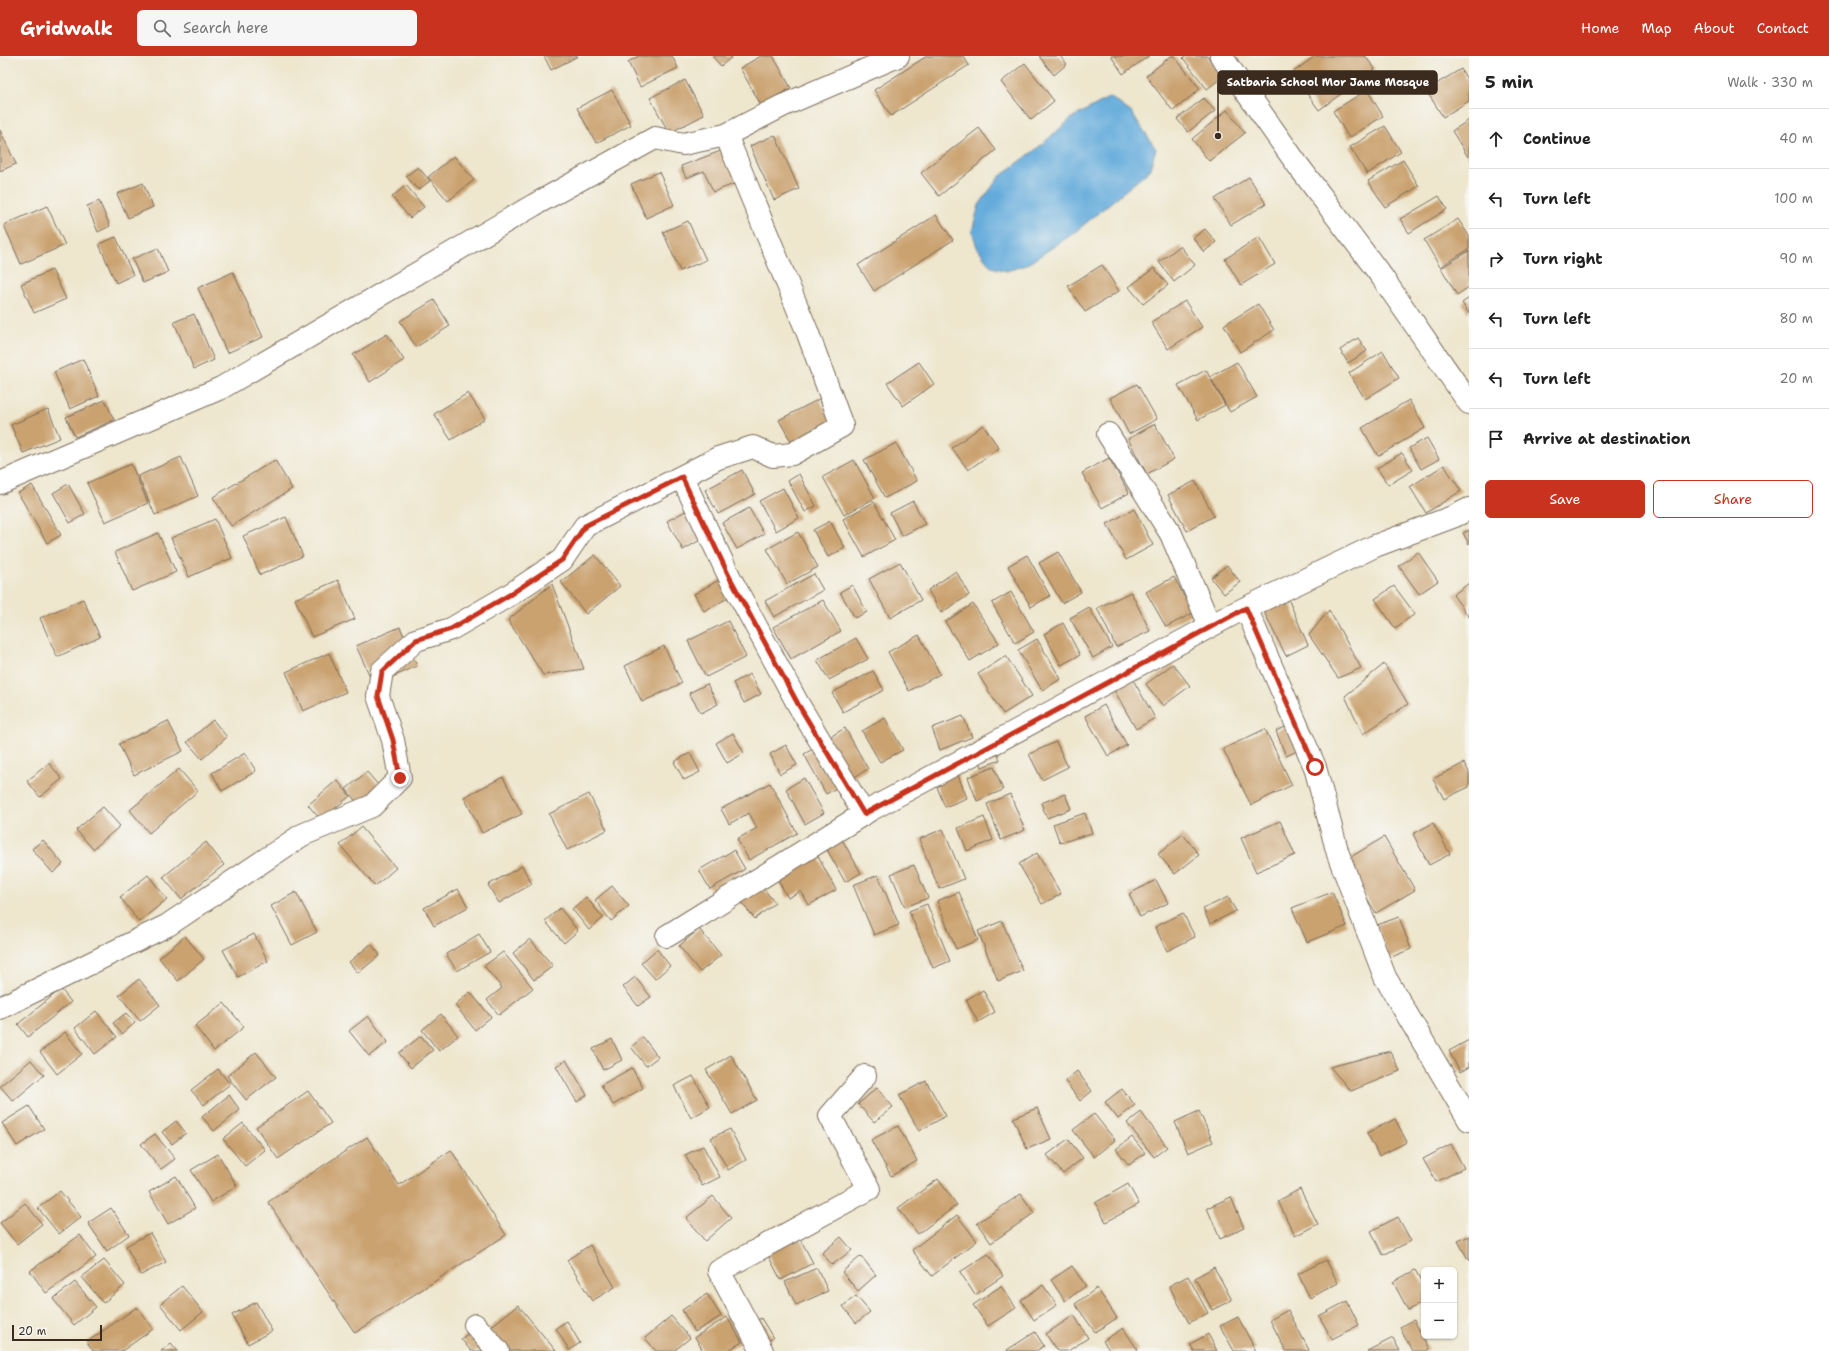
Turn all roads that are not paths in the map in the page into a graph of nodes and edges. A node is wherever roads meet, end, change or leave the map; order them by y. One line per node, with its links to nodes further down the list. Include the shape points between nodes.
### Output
1 (898, 56): 3 (street, via 782,106)
2 (1221, 56): 4 (street, via 1297,164 1382,277)
3 (726, 135): 6 (street, via 807,331 842,426 792,454 773,456 753,448 718,458); 7 (street, via 683,144 656,138 534,205 221,388)
4 (1469, 403)
5 (1108, 434): 10 (street, via 1171,534)
6 (682, 477): 11 (street, via 738,592 798,704); 13 (street, via 585,526 562,560 451,629 416,640 382,672 378,696 393,740 400,778 372,806 302,836 168,926)
7 (0, 483)
8 (1469, 509): 9 (street, via 1375,546)
9 (1246, 608): 10 (street); 15 (street, via 1315,767 1338,854 1385,977)
10 (1210, 626): 11 (street)
11 (864, 814): 12 (street)
12 (667, 936)
13 (0, 1008)
14 (865, 1076): 18 (street, via 830,1116 870,1189 719,1271)
15 (1469, 1120)
16 (475, 1325): 17 (street)
17 (498, 1351)
18 (762, 1351)

